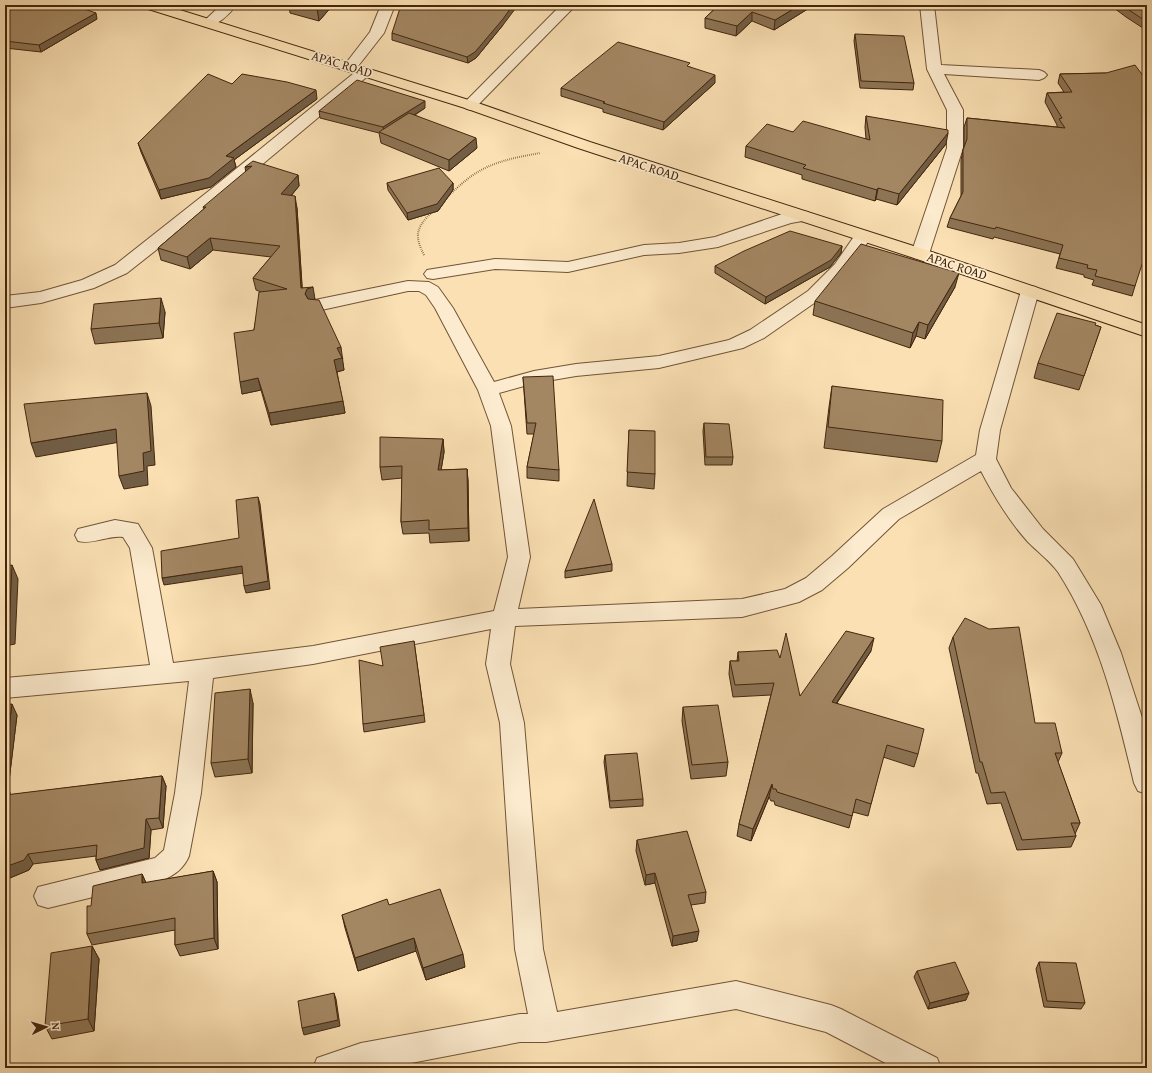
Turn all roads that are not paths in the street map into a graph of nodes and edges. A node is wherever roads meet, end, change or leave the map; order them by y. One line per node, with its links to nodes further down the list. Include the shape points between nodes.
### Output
1 (150, 5): 6 (main road, APAC ROAD)
2 (228, 5): 6 (street)
3 (388, 5): 7 (street, via 377,33)
4 (569, 5): 10 (street)
5 (927, 5): 8 (street)
6 (210, 22): 7 (main road, APAC ROAD)
7 (357, 69): 10 (main road, APAC ROAD); 16 (street, via 216,194 121,269 88,284 41,297)
8 (934, 69): 9 (street); 13 (street, via 955,110 955,148)
9 (1039, 75)
10 (470, 105): 11 (main road, APAC ROAD)
11 (802, 216): 12 (main road, APAC ROAD); 14 (street, via 788,218 718,242 644,250 568,267 495,264)
12 (863, 236): 13 (main road, APAC ROAD); 19 (street, via 841,268 814,295 757,334 736,344 658,362 534,377)
13 (920, 254): 15 (main road, APAC ROAD)
14 (433, 274)
15 (1030, 291): 18 (main road, APAC ROAD); 20 (street, via 990,430)
16 (5, 302)
17 (317, 304): 19 (street, via 408,286 423,286 432,291 444,308)
18 (1147, 331)
19 (488, 390): 22 (street, via 501,426 518,556)
20 (986, 459): 22 (street, via 890,514 814,584 791,596 742,608); 26 (street, via 1002,491 1035,535 1065,565 1090,605)
21 (86, 535): 24 (street, via 114,528 130,530 141,548)
22 (504, 618): 23 (street, via 313,655); 29 (street, via 498,664 512,723 529,949)
23 (202, 670): 24 (street); 28 (street, via 188,793 176,856 163,868)
24 (162, 674): 25 (street)
25 (5, 688)
26 (1139, 720): 27 (street)
27 (1147, 782)
28 (48, 896)
29 (546, 1028): 30 (street, via 512,1029 361,1058); 31 (street, via 736,995 831,1019)
30 (328, 1068)
31 (926, 1068)

